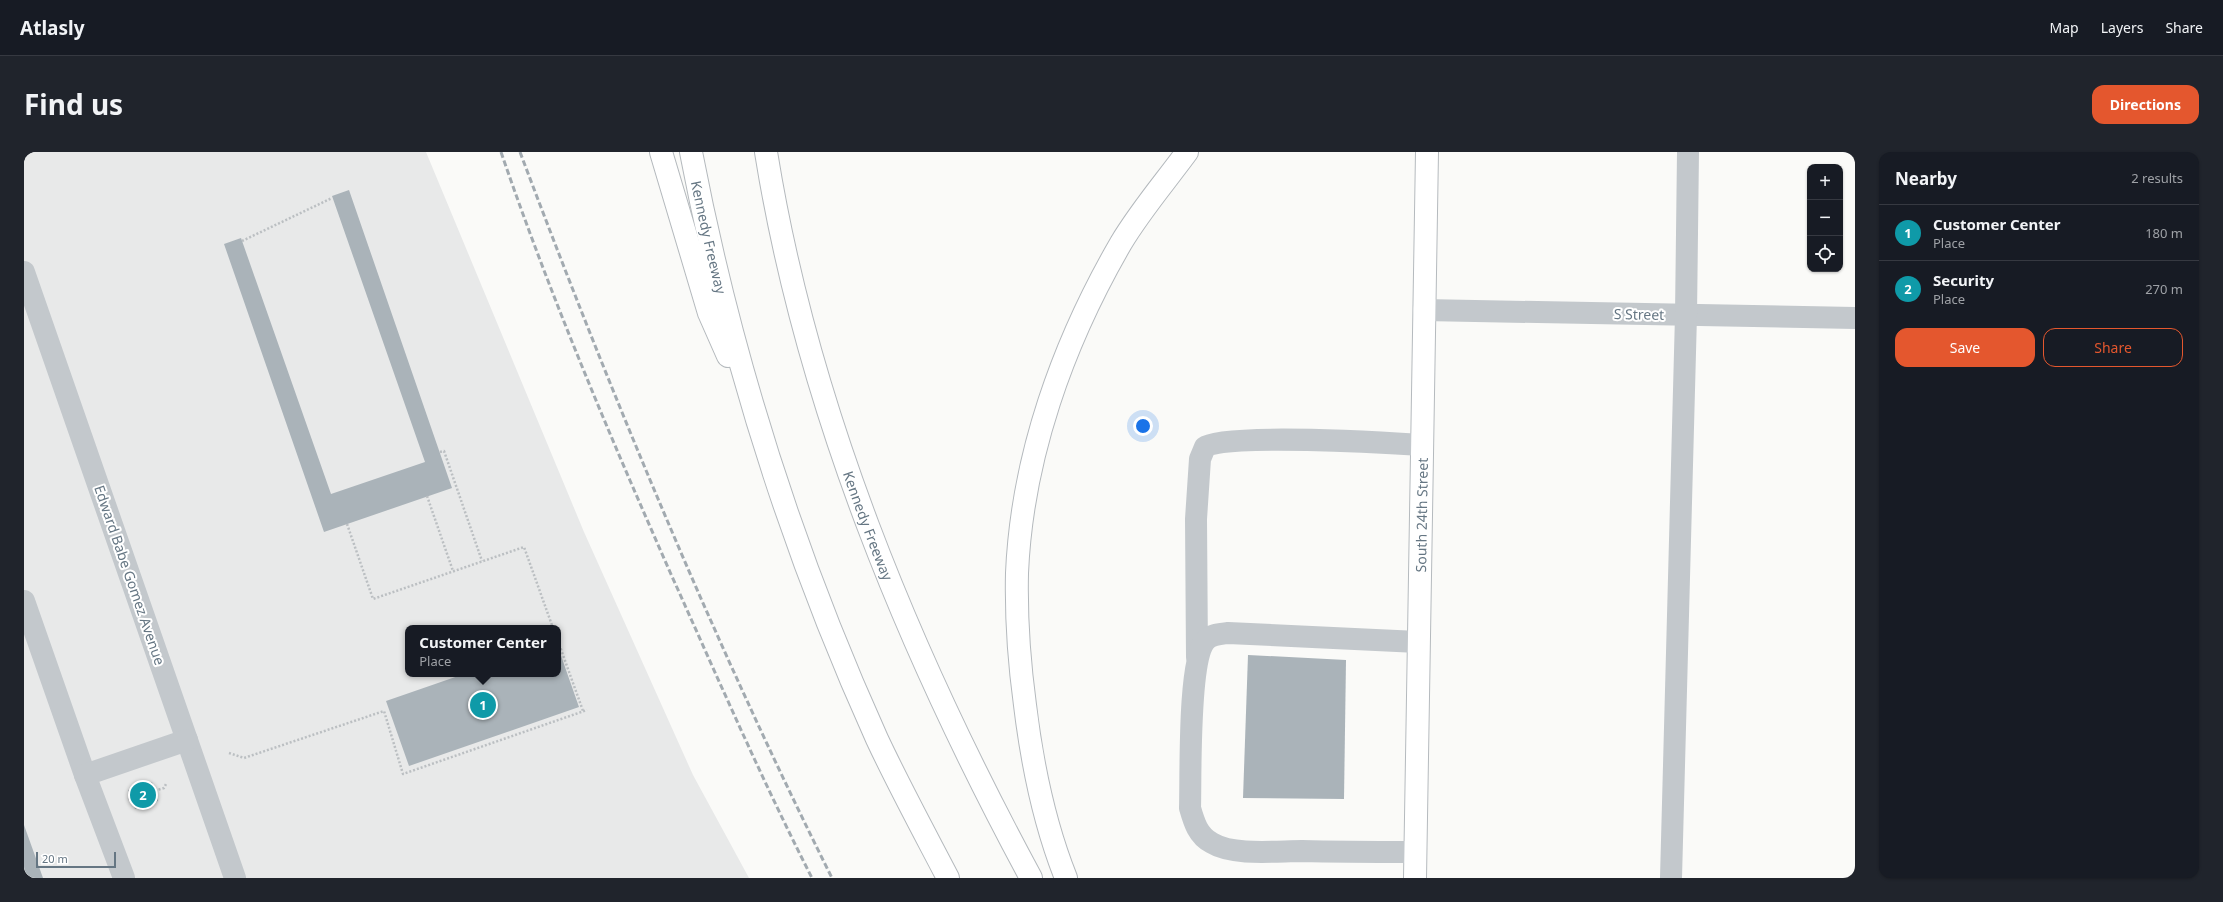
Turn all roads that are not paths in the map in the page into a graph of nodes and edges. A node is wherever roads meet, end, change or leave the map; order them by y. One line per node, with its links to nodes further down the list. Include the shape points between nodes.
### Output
1 (662, 152): 11 (main road, via 709,313)
2 (691, 152): 11 (main road, Kennedy Freeway, via 703,213)
3 (766, 152): 22 (main road, Kennedy Freeway, via 784,246 809,344 873,540 960,741)
4 (1187, 152): 23 (main road, via 1122,242 1075,332 1050,399 1033,460 1023,511 1017,572 1017,634 1022,683 1029,737 1044,808)
5 (1427, 152): 8 (main road, South 24th Street)
6 (1688, 152): 9 (street)
7 (24, 272): 16 (street, Edward Babe Gomez Avenue)
8 (1424, 310): 9 (street, S Street); 12 (main road, South 24th Street)
9 (1686, 314): 10 (street, S Street); 25 (street)
10 (1855, 318)
11 (754, 416): 21 (main road, Kennedy Freeway, via 845,665 878,741)
12 (1422, 445): 14 (main road, South 24th Street); 15 (street, via 1272,440 1217,442 1205,447 1200,465 1196,519)
13 (24, 601): 17 (street)
14 (1418, 642): 15 (street, via 1228,633 1211,636); 18 (main road, South 24th Street)
15 (1197, 657): 18 (street, via 1193,694 1190,808 1200,834 1221,848 1253,851)
16 (187, 740): 17 (street); 20 (street, Edward Babe Gomez Avenue)
17 (85, 776): 19 (street)
18 (1415, 852): 24 (main road, South 24th Street)
19 (124, 878)
20 (235, 878)
21 (948, 878)
22 (1031, 878)
23 (1066, 878)
24 (1415, 878)
25 (1671, 878)

